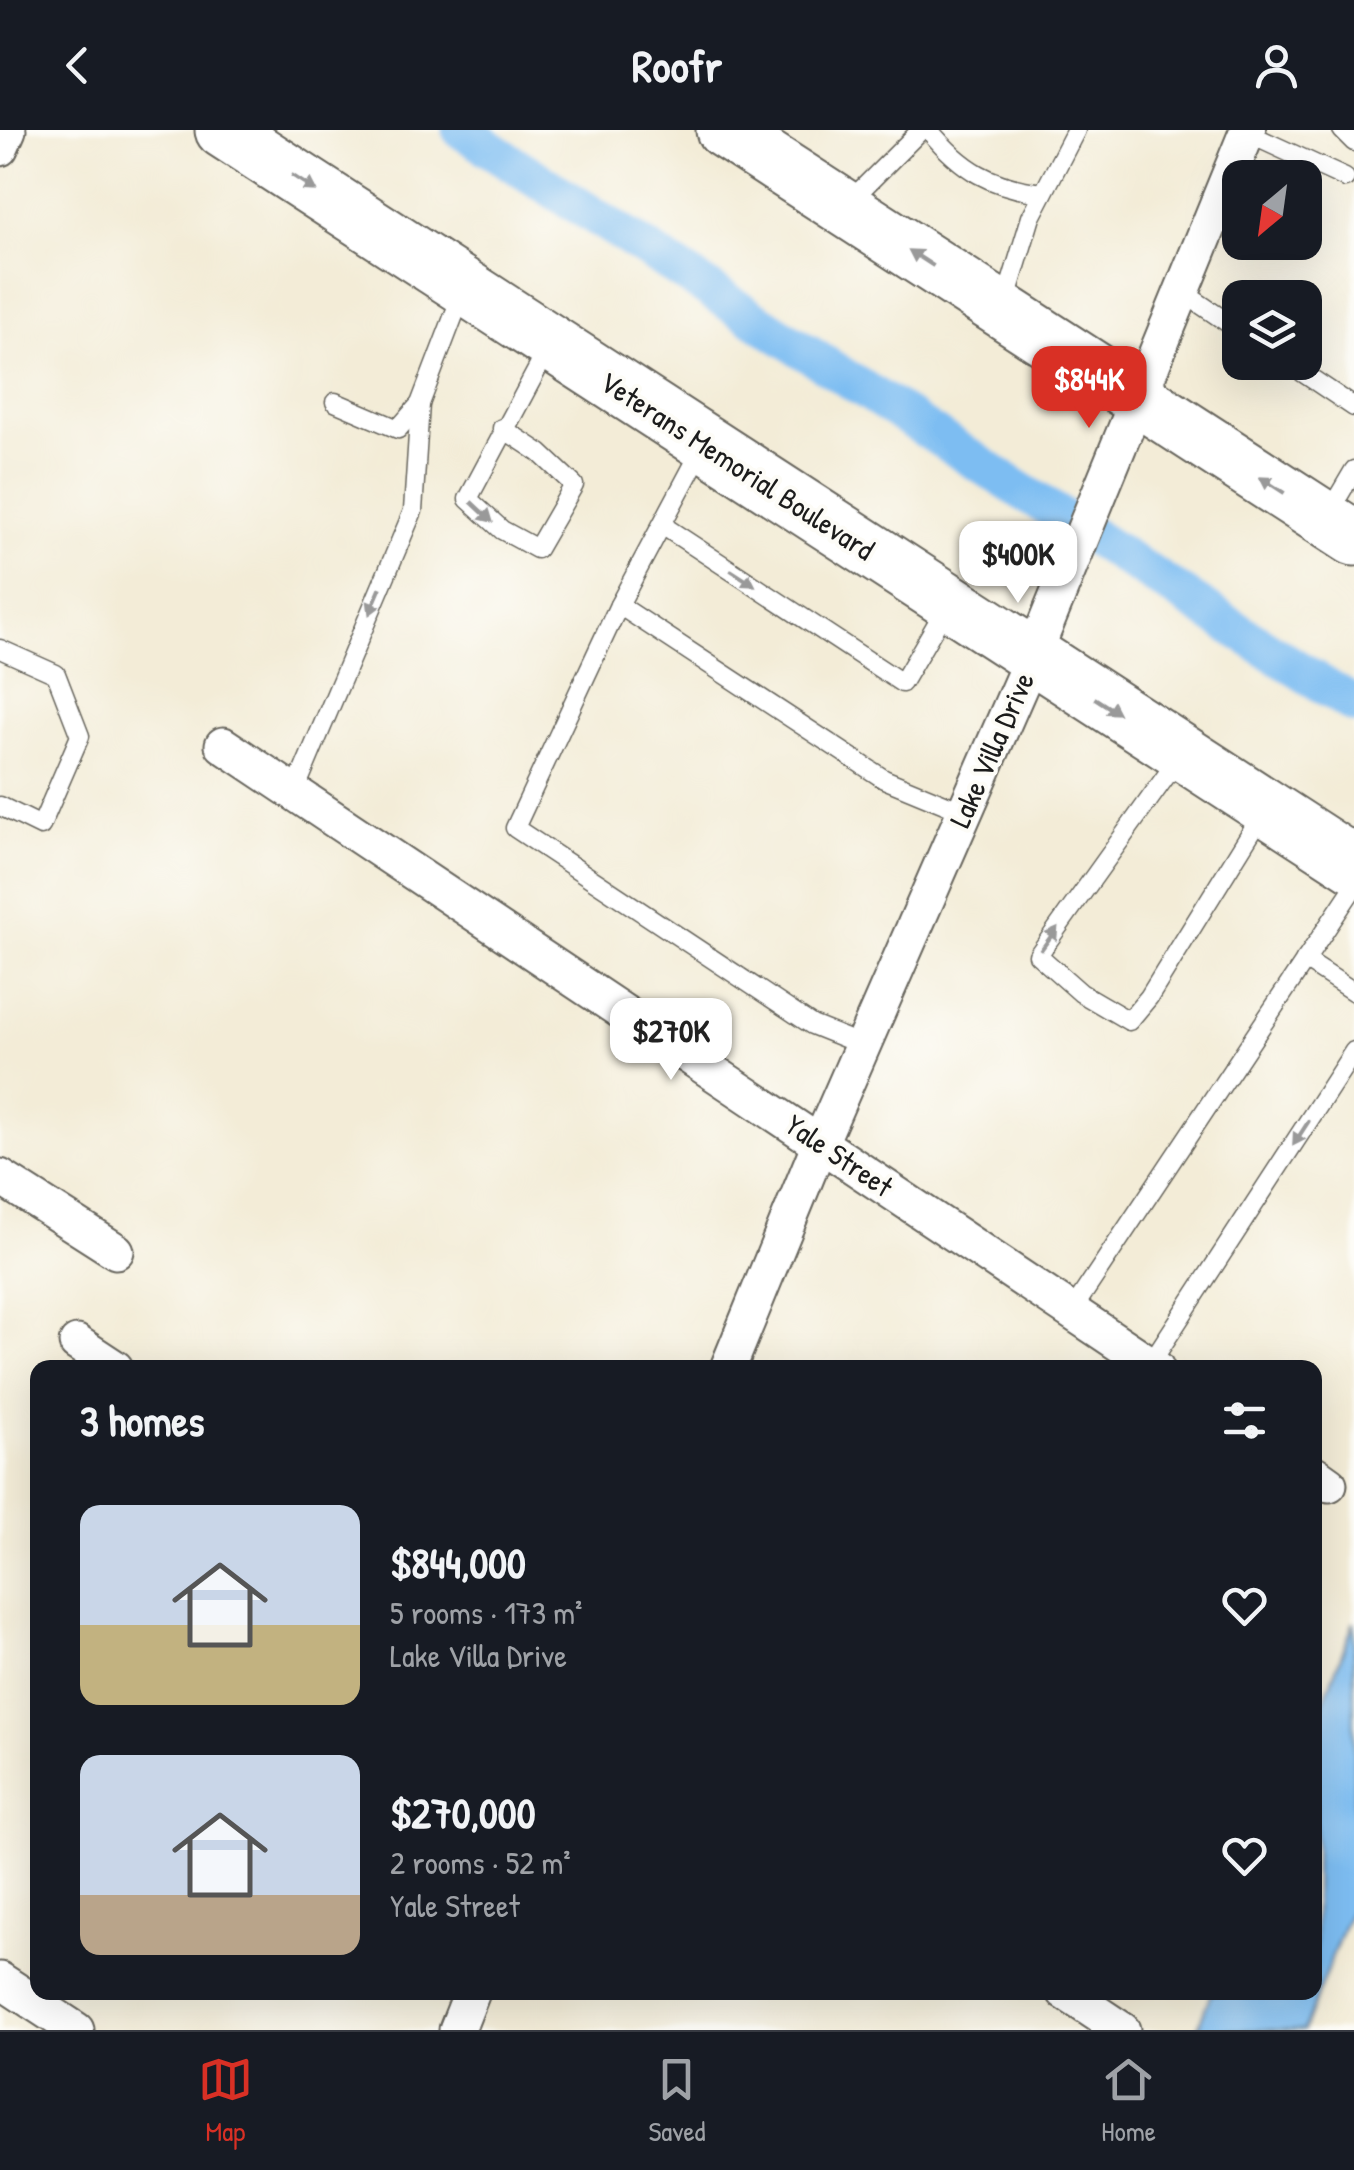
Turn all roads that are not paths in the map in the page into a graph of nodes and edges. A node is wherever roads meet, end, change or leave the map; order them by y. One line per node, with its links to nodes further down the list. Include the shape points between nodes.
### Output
1 (8, 130): 10 (street)
2 (223, 130): 14 (main road, Veterans Memorial Boulevard, one-way to 14)
3 (725, 130): 13 (main road)
4 (921, 130): 13 (lane)
5 (929, 130): 12 (lane, via 971,173)
6 (1076, 130): 12 (lane)
7 (1342, 130): 9 (lane)
8 (1247, 132): 11 (lane); 15 (street, Lake Villa Drive)
9 (1354, 142)
10 (0, 146)
11 (1345, 178)
12 (1043, 193): 16 (lane)
13 (844, 208): 16 (main road, one-way to 13)
14 (465, 288): 18 (main road, Veterans Memorial Boulevard); 22 (lane)
15 (1181, 291): 17 (lane); 20 (street, Lake Villa Drive)
16 (1002, 311): 20 (main road)
17 (1222, 319)
18 (550, 344): 24 (lane); 25 (main road, Veterans Memorial Boulevard)
19 (1314, 380): 23 (lane)
20 (1137, 398): 28 (main road, one-way to 20); 32 (street, Lake Villa Drive)
21 (335, 402): 22 (lane, via 398,429)
22 (420, 404): 35 (lane, one-way to 35, via 413,511)
23 (1354, 407)
24 (502, 428): 24 (lane, one-way to 24, via 468,498 502,530 536,549 574,485)
25 (704, 444): 27 (lane); 29 (main road, Veterans Memorial Boulevard)
26 (1354, 470): 28 (lane)
27 (662, 525): 29 (lane, one-way to 29, via 902,683); 30 (lane)
28 (1339, 528)
29 (949, 604): 32 (main road, Veterans Memorial Boulevard)
30 (620, 605): 38 (lane, via 884,780); 43 (lane, via 516,828 812,1025)
31 (0, 648): 36 (lane, via 56,674 80,736 41,826)
32 (1032, 658): 34 (main road, Veterans Memorial Boulevard, one-way to 34); 38 (street, Lake Villa Drive)
33 (223, 745): 35 (street, Yale Street)
34 (1182, 754): 37 (main road, Veterans Memorial Boulevard); 37 (lane, one-way to 34, via 1129,1021 1081,993 1038,955)
35 (294, 793): 45 (street, Yale Street)
36 (0, 806)
37 (1266, 808): 39 (main road, Veterans Memorial Boulevard)
38 (964, 812): 43 (street, Lake Villa Drive)
39 (1354, 864)
40 (1354, 887): 41 (lane)
41 (1305, 960): 42 (lane); 48 (lane)
42 (1354, 992)
43 (862, 1045): 45 (street, Lake Villa Drive)
44 (1354, 1052): 53 (lane, one-way to 53)
45 (820, 1143): 48 (street, Yale Street); 51 (street, Lake Villa Drive)
46 (0, 1177): 47 (street)
47 (116, 1252)
48 (1071, 1312): 52 (street, Yale Street)
49 (77, 1342): 50 (street)
50 (104, 1360)
51 (731, 1360)
52 (1144, 1360)
53 (1157, 1360)
54 (0, 1980): 55 (street)
55 (30, 2000)
56 (30, 2000): 59 (street)
57 (469, 2000): 60 (street)
58 (1077, 2000): 61 (street)
59 (76, 2030)
60 (457, 2030)
61 (1122, 2030)

